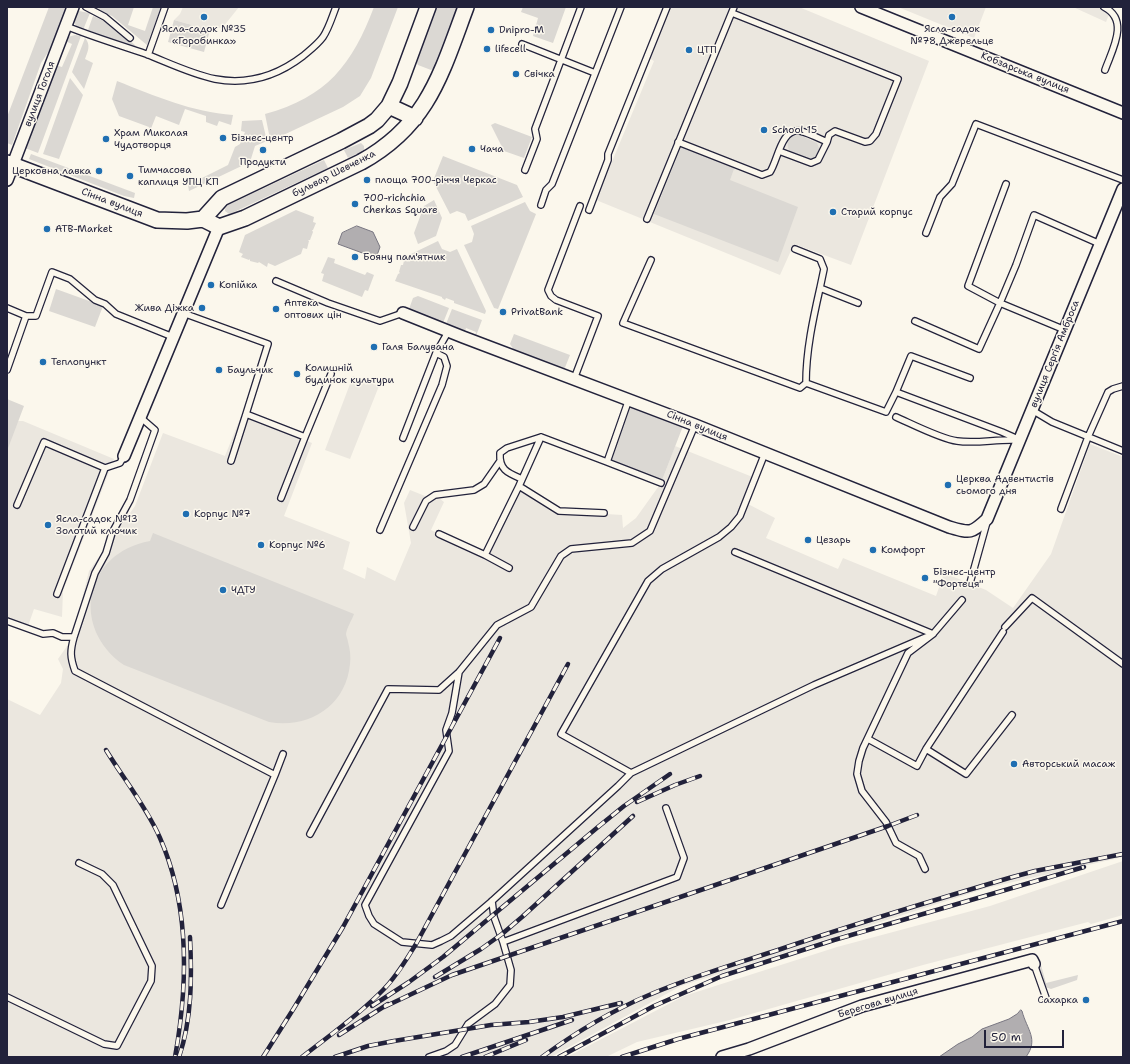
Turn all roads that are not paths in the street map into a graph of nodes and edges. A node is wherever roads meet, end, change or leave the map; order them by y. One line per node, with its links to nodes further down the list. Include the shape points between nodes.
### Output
1 (73, 7): 14 (street, вулиця Гоголя)
2 (86, 7): 15 (lane, via 105,17)
3 (165, 7): 17 (lane)
4 (336, 7): 17 (lane, via 326,33 316,45 290,65 262,78 216,79 183,70)
5 (428, 7): 21 (main road)
6 (466, 7): 23 (main road, бульвар Шевченка, via 434,89)
7 (581, 7): 18 (lane)
8 (621, 7): 20 (lane)
9 (668, 7): 35 (lane)
10 (1104, 7): 12 (lane)
11 (864, 8): 22 (street, Кобзарська вулиця)
12 (1110, 9): 19 (lane, via 1117,20 1118,33)
13 (733, 10): 24 (lane); 25 (lane, via 898,79 874,138 865,142 834,131 829,135)
14 (66, 26): 17 (lane); 27 (street, вулиця Гоголя)
15 (130, 38)
16 (522, 44): 18 (lane)
17 (148, 55)
18 (562, 60): 20 (lane); 28 (lane, via 535,129 537,139)
19 (1105, 70)
20 (595, 73): 33 (lane, via 552,184 546,190)
21 (389, 106): 23 (main road); 36 (main road, via 377,120 356,134 222,198)
22 (1123, 113)
23 (415, 118): 38 (main road, бульвар Шевченка, via 396,138 372,156 245,218)
24 (678, 142): 26 (lane, via 762,175 770,172); 37 (lane)
25 (827, 142): 26 (lane, via 794,131 786,136); 26 (lane, via 818,160 811,163)
26 (779, 151)
27 (10, 164): 29 (street, вулиця Гоголя); 36 (main road, Сінна вулиця, via 157,220 188,221)
28 (525, 170)
29 (7, 180)
30 (1123, 180): 39 (lane, via 976,124 952,184 940,197)
31 (1006, 184): 46 (lane, via 968,286)
32 (1123, 188): 40 (street, вулиця Сергія Амброса)
33 (541, 205)
34 (580, 206): 59 (lane, via 548,290 556,300 598,316)
35 (588, 210)
36 (203, 218): 38 (main road)
37 (646, 219)
38 (219, 227): 48 (street)
39 (926, 233)
40 (1100, 244): 46 (lane, via 1034,215); 52 (street, вулиця Сергія Амброса)
41 (795, 249): 44 (lane, via 820,259 824,269)
42 (651, 260): 60 (lane, via 623,323 800,388)
43 (276, 281): 49 (lane, via 380,320)
44 (820, 288): 45 (lane); 60 (lane, via 808,351)
45 (858, 303)
46 (1000, 303): 51 (lane, via 979,349); 52 (lane)
47 (7, 308): 50 (lane)
48 (183, 313): 54 (street); 65 (lane, via 268,344)
49 (403, 313): 53 (street, Сінна вулиця)
50 (26, 316): 54 (lane, via 36,316 52,272 70,280 116,314); 56 (lane)
51 (915, 320)
52 (1065, 330): 64 (street, вулиця Сергія Амброса)
53 (448, 332): 55 (lane); 59 (street, Сінна вулиця)
54 (173, 337): 66 (street)
55 (436, 353): 72 (lane); 90 (lane, via 444,356 447,366 442,385)
56 (7, 370)
57 (331, 374): 69 (lane)
58 (970, 378): 62 (lane, via 911,356)
59 (574, 379): 63 (street, Сінна вулиця)
60 (806, 383): 62 (lane, via 886,412)
61 (1123, 386): 71 (lane, via 1108,392)
62 (896, 392): 73 (lane)
63 (629, 399): 68 (street, Сінна вулиця); 79 (lane)
64 (1032, 410): 71 (lane, via 1052,422); 73 (street, вулиця Сергія Амброса)
65 (246, 414): 69 (lane); 77 (lane)
66 (140, 417): 76 (street); 100 (lane, via 155,430 130,500 112,533 106,554 96,573)
67 (896, 417): 73 (lane, via 951,440)
68 (695, 424): 75 (street, Сінна вулиця); 102 (lane, via 650,531 632,543 571,549 561,556 531,607 498,625)
69 (305, 437): 84 (lane)
70 (540, 437): 78 (lane, via 507,448 500,453); 79 (lane); 81 (lane)
71 (1088, 437): 74 (lane); 86 (lane)
72 (403, 438)
73 (1020, 440): 88 (street, вулиця Сергія Амброса)
74 (1123, 451)
75 (765, 453): 88 (street, Сінна вулиця, via 949,527 971,532); 107 (lane, via 740,516 731,528 648,580 561,734)
76 (124, 456): 80 (lane, via 120,463)
77 (231, 461)
78 (500, 461): 81 (lane, via 506,472); 89 (lane, via 484,484 474,490 435,495 426,501)
79 (607, 462): 82 (lane)
80 (106, 468): 85 (lane, via 44,442); 96 (lane)
81 (522, 479): 83 (lane)
82 (661, 483)
83 (518, 486): 87 (lane, via 559,510); 93 (lane)
84 (281, 498)
85 (17, 505)
86 (1061, 509)
87 (604, 513)
88 (988, 520): 95 (lane)
89 (413, 527)
90 (380, 530)
91 (439, 534): 93 (lane)
92 (735, 552): 99 (lane)
93 (485, 555): 94 (lane)
94 (509, 568)
95 (970, 583)
96 (57, 594)
97 (962, 600): 99 (lane)
98 (7, 620): 100 (lane, via 43,634 54,633)
99 (933, 634): 104 (lane, via 908,653); 107 (lane, via 814,685)
100 (74, 637): 108 (lane, via 70,659 75,671)
101 (1123, 664): 105 (lane, via 1032,598 1004,630)
102 (459, 672): 110 (lane, via 439,690 388,689); 113 (lane, via 452,713 446,730 449,751 365,905 374,924 402,942 432,945 450,936)
103 (1012, 715): 105 (lane, via 966,774)
104 (868, 739): 105 (lane, via 917,766); 112 (lane, via 857,774 862,791 886,822 896,843 920,856)
105 (926, 749)
106 (283, 754): 108 (lane)
107 (631, 773): 113 (lane)
108 (275, 775): 114 (lane)
109 (666, 808): 115 (lane, via 684,858 677,877)
110 (310, 834)
111 (79, 863): 117 (lane, via 102,874 113,885 152,966 151,981 117,1046 104,1044)
112 (925, 868)
113 (492, 901): 115 (lane, via 494,916)
114 (221, 904)
115 (504, 942): 119 (lane, via 511,970 510,985 495,1004 468,1024 455,1045)
116 (1034, 964): 118 (lane); 120 (street, Берегова вулиця, via 1032,960 862,1006)
117 (7, 997)
118 (1046, 998)
119 (429, 1057)
120 (722, 1057)

